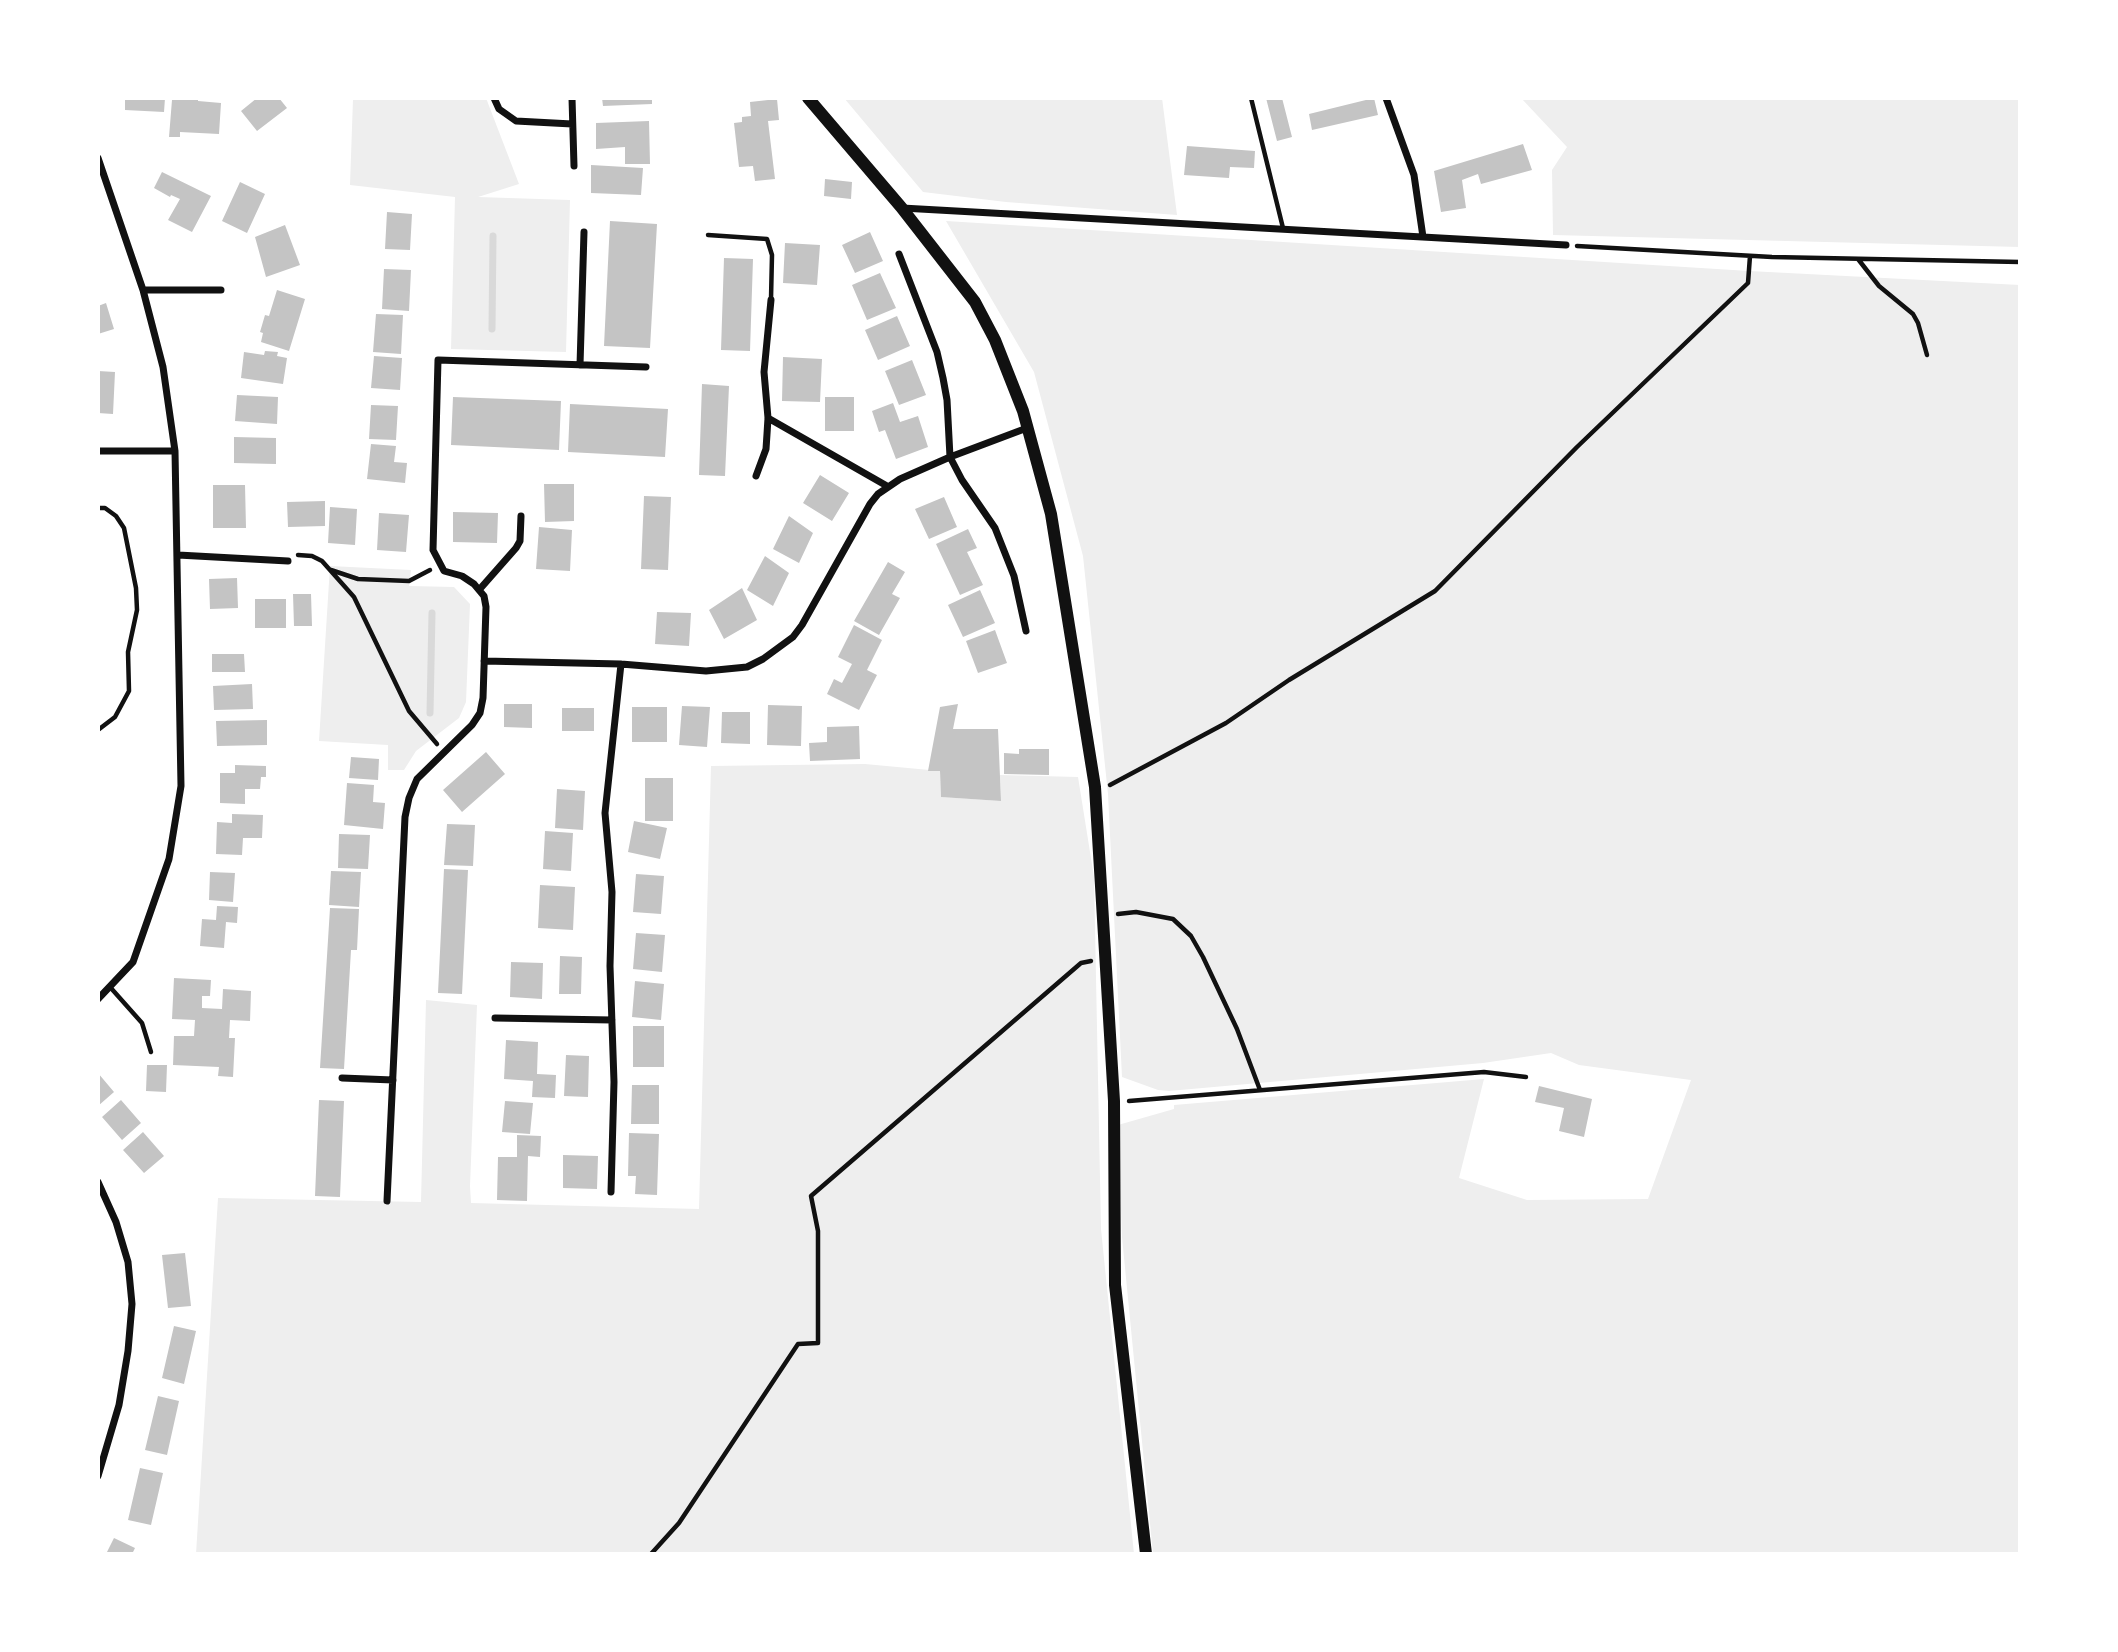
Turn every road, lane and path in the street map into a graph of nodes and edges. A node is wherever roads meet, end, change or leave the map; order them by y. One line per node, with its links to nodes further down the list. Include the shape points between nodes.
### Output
1 (494, 98): 6 (street, via 499,109 516,121)
2 (572, 98): 6 (street)
3 (808, 98): 9 (street)
4 (1251, 98): 10 (lane)
5 (1386, 98): 13 (street, via 1414,175)
6 (572, 124): 8 (street)
7 (98, 158): 19 (street)
8 (574, 166)
9 (901, 207): 10 (street); 26 (street, via 975,302 995,340)
10 (1283, 228): 13 (street)
11 (584, 232): 23 (street)
12 (708, 235): 21 (lane, via 767,239 772,255)
13 (1423, 237): 14 (street)
14 (1566, 245): 16 (path)
15 (899, 254): 29 (street, via 937,352 947,400)
16 (1750, 256): 17 (path); 44 (path, via 1748,283 1435,591 1226,723 1114,785)
17 (1858, 259): 18 (path); 22 (path, via 1873,281 1913,314)
18 (2020, 262)
19 (143, 290): 20 (street); 28 (street, via 163,367)
20 (221, 290)
21 (771, 300): 25 (street, via 764,372)
22 (1927, 355)
23 (580, 366): 24 (street); 36 (street, via 439,360 433,550)
24 (646, 367)
25 (768, 418): 30 (street, via 766,449); 31 (street)
26 (1027, 428): 29 (street); 44 (street, via 1056,541)
27 (98, 451): 28 (street)
28 (175, 451): 34 (street)
29 (950, 457): 31 (street); 39 (street, via 995,528 1014,576)
30 (756, 476)
31 (887, 486): 41 (street, via 870,504 802,625 771,654 731,670)
32 (98, 508): 42 (path, via 116,516 124,528 137,610 128,652 128,691 115,717)
33 (521, 516): 38 (street, via 520,541)
34 (178, 555): 35 (street); 47 (street, via 181,786 169,859 134,962)
35 (288, 561): 37 (path, via 293,555 312,556)
36 (439, 566): 37 (path, via 409,581 358,579); 38 (street)
37 (330, 570): 43 (path, via 354,597 409,711)
38 (479, 590): 40 (street, via 486,607)
39 (1026, 631)
40 (484, 661): 41 (street); 43 (street, via 480,713)
41 (621, 664): 50 (street, via 605,813)
42 (98, 730)
43 (444, 753): 54 (street, via 417,779 405,817)
44 (1095, 787): 45 (street)
45 (1103, 916): 46 (street); 55 (path, via 1136,912 1165,917 1191,936 1237,1030)
46 (1106, 959): 56 (street); 61 (path, via 1081,963 811,1196 818,1231 818,1343 798,1344 679,1523)
47 (110, 986): 48 (street); 51 (lane, via 142,1023)
48 (98, 999)
49 (495, 1018): 50 (street)
50 (612, 1020): 58 (street)
51 (151, 1052)
52 (1526, 1077): 55 (path, via 1484,1072)
53 (342, 1078): 54 (street)
54 (393, 1080): 59 (street)
55 (1260, 1091): 56 (path)
56 (1114, 1101): 62 (street, via 1115,1285)
57 (98, 1182): 60 (street, via 128,1262 132,1304 119,1405)
58 (611, 1192)
59 (387, 1201)
60 (98, 1476)
61 (652, 1554)
62 (1146, 1554)

